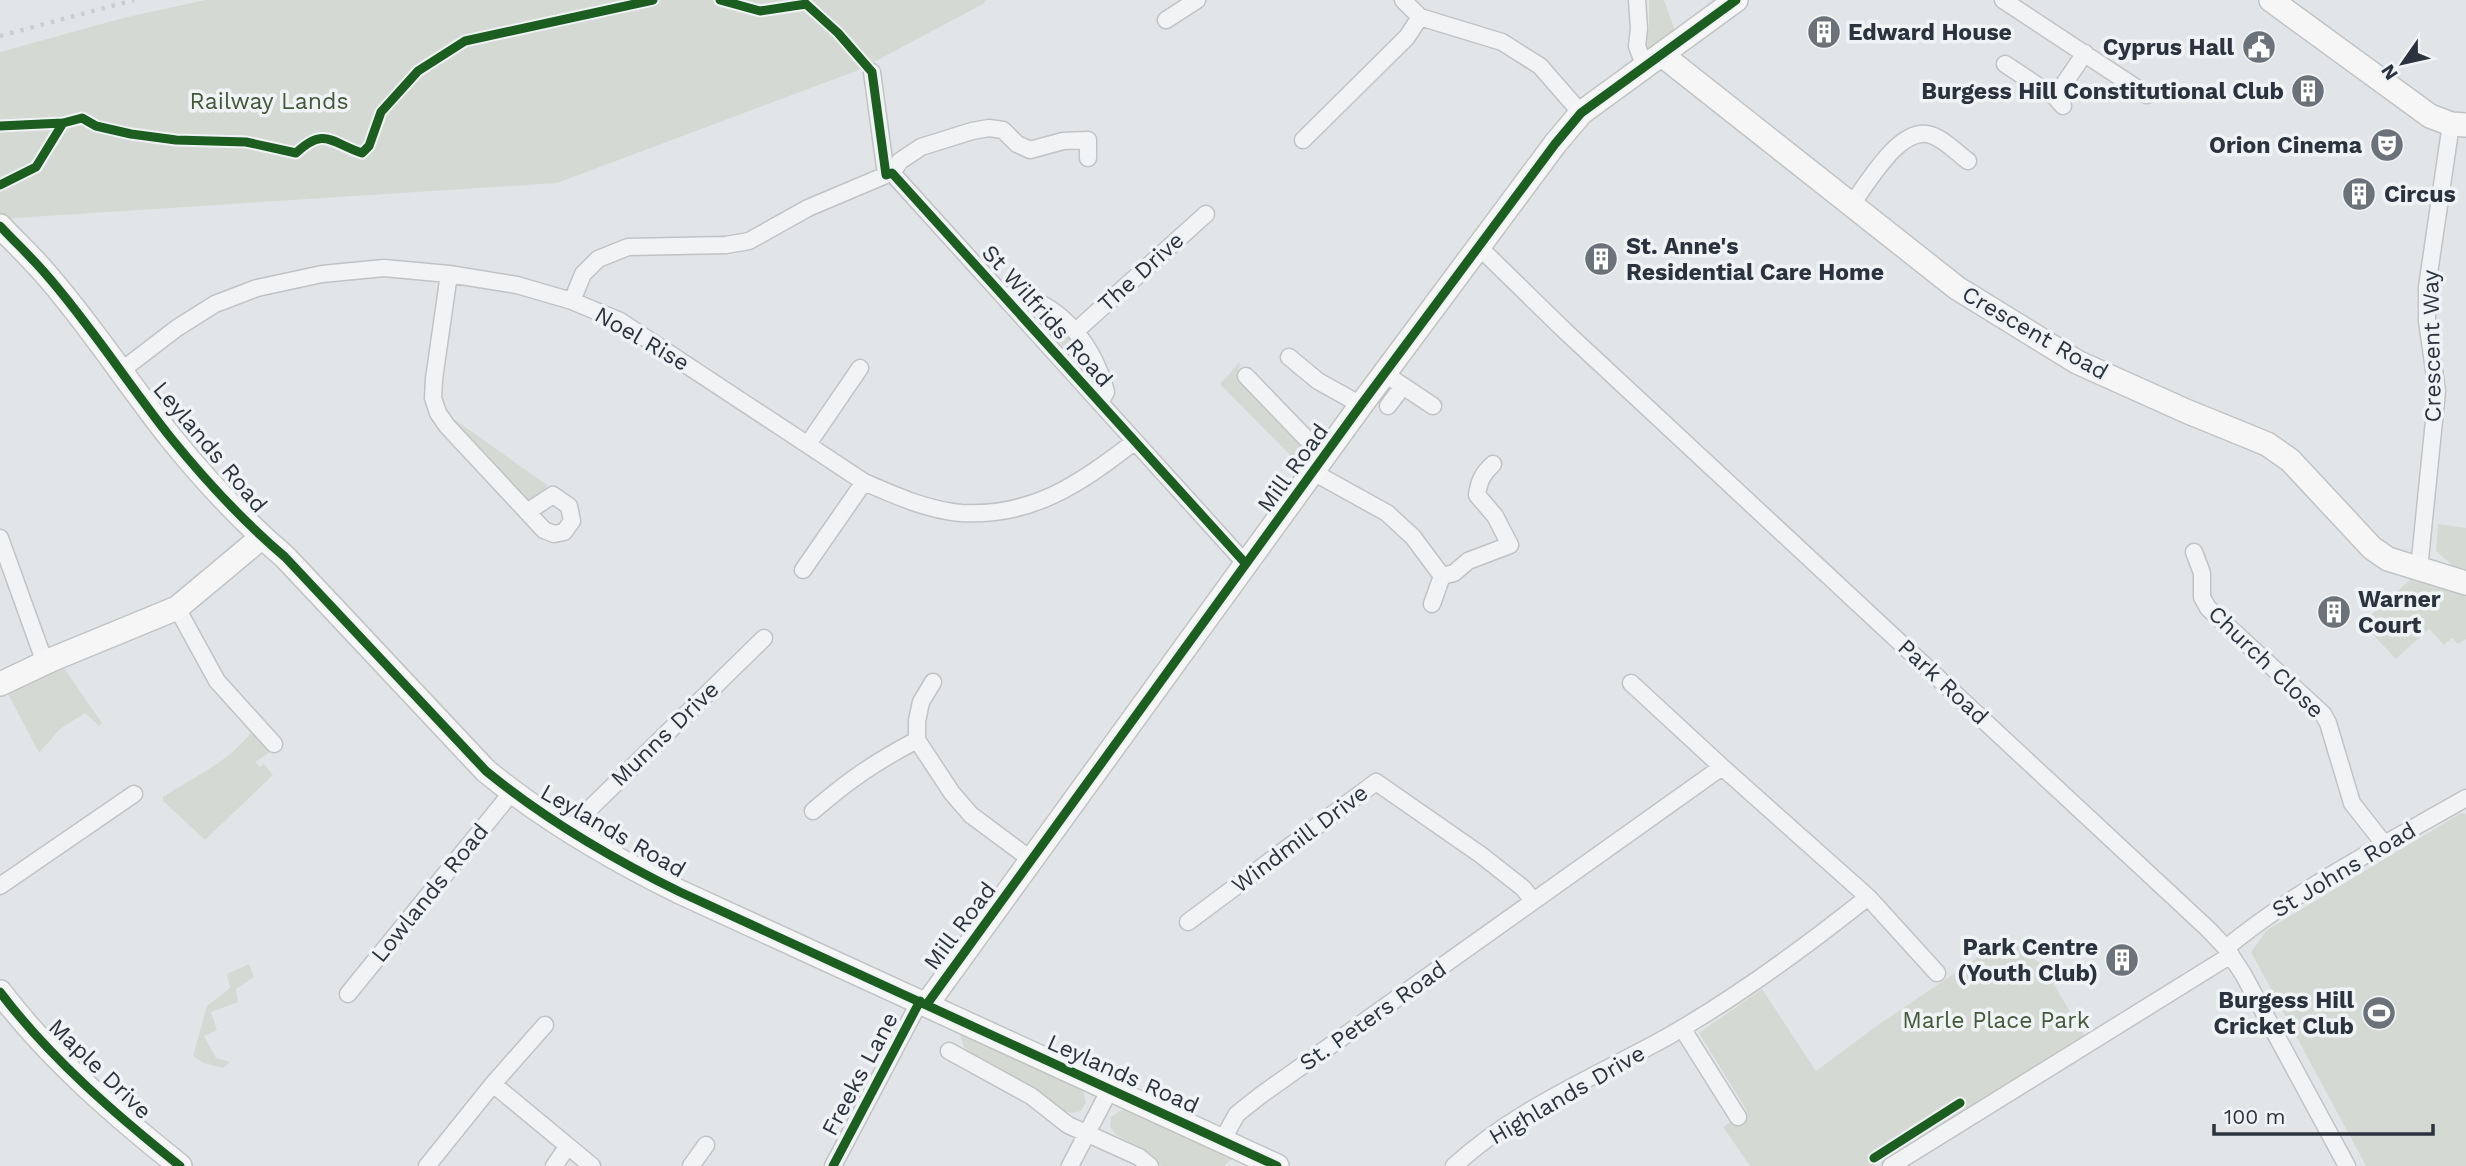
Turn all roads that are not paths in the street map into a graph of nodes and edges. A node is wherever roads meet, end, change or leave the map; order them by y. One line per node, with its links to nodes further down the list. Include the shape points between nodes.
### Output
1 (1196, 0): 8 (street)
2 (1403, 0): 7 (street)
3 (1637, 0): 10 (street, via 1637,46)
4 (1737, 0): 10 (street, Mill Road)
5 (2003, 0): 9 (street)
6 (2271, 0): 15 (street, via 2430,116)
7 (1420, 17): 14 (street, via 1502,42 1540,66); 16 (street, via 1407,37)
8 (1166, 20)
9 (2085, 53): 11 (street, via 2059,102); 13 (street)
10 (1653, 61): 14 (street, Mill Road); 20 (street, Crescent Road)
11 (2005, 64)
12 (872, 72): 19 (street)
13 (2147, 95)
14 (1581, 113): 23 (street, Mill Road)
15 (2458, 125): 47 (street, Crescent Way, via 2427,287 2437,391)
16 (1303, 140)
17 (1088, 158): 19 (street, via 1088,140 1030,150 1003,130 989,128 921,147)
18 (1968, 161): 20 (street, via 1932,135 1916,135 1896,146)
19 (889, 174): 25 (street, St Wilfrids Road); 26 (street, via 808,208 750,241 726,246 628,247 598,259 583,274)
20 (1852, 204): 47 (street, Crescent Road, via 1957,288 2077,362 2267,444 2290,460 2371,548)
21 (1206, 214): 27 (street, The Drive)
22 (0, 226): 30 (street, Leylands Road, via 45,273)
23 (1478, 246): 32 (street, Mill Road); 72 (street, Park Road)
24 (449, 274): 26 (street, Noel Rise, via 517,285); 30 (street, Noel Rise, via 384,268 322,274 257,288 215,304); 42 (street, via 433,398 447,426)
25 (1003, 295): 27 (street, St Wilfrids Road, via 1039,303); 33 (street, St Wilfrids Road)
26 (572, 301): 38 (street, Noel Rise, via 620,321)
27 (1077, 330): 33 (street, St Wilfrids Road, via 1101,371 1106,392)
28 (1289, 357): 34 (street, via 1318,381)
29 (860, 368): 38 (street)
30 (122, 370): 43 (street, Leylands Road, via 171,438)
31 (1247, 376): 39 (street)
32 (1394, 380): 34 (street, Mill Road); 35 (street); 36 (street)
33 (1100, 403): 37 (street, St Wilfrids Road)
34 (1361, 405): 39 (street, Mill Road)
35 (1388, 406)
36 (1433, 406)
37 (1134, 442): 41 (street, Noel Rise, via 1054,496 1007,512 958,513); 46 (street, St Wilfrids Road)
38 (808, 444): 41 (street, Noel Rise)
39 (1319, 464): 46 (street, Mill Road); 49 (street, via 1387,513 1413,537)
40 (1493, 464): 49 (street, via 1478,483 1477,495 1515,550 1468,561)
41 (863, 482): 48 (street)
42 (527, 512)
43 (262, 537): 52 (street); 61 (street, Leylands Road, via 486,771)
44 (0, 538): 54 (street)
45 (2194, 552): 66 (street, Church Close, via 2208,608 2323,714 2352,803)
46 (1246, 564): 67 (street, Mill Road)
47 (2419, 569): 50 (street, Crescent Road)
48 (803, 570)
49 (1442, 576): 51 (street)
50 (2466, 583)
51 (1432, 604)
52 (177, 608): 54 (street); 59 (street, via 217,681)
53 (764, 638): 65 (street, Munns Drive)
54 (44, 663): 57 (street)
55 (933, 682): 58 (street, via 921,702)
56 (1632, 683): 60 (street)
57 (0, 684)
58 (917, 740): 64 (street, via 850,779); 67 (street, via 971,815)
59 (274, 744)
60 (1723, 767): 69 (street); 70 (street, St. Peters Road)
61 (512, 792): 65 (street, Leylands Road); 75 (street, Lowlands Road)
62 (134, 794): 68 (street)
63 (2466, 799): 66 (street, St Johns Road)
64 (813, 811)
65 (567, 831): 76 (street, Leylands Road, via 680,892)
66 (2385, 845): 72 (street, St Johns Road, via 2300,894 2249,929)
67 (1033, 861): 76 (street, Mill Road)
68 (0, 886)
69 (1868, 897): 73 (street); 78 (street, Highlands Drive, via 1773,970)
70 (1533, 901): 71 (street, Windmill Drive, via 1481,855 1376,782); 84 (street, St. Peters Road, via 1237,1114)
71 (1188, 922)
72 (2229, 951): 97 (street, St Johns Road); 98 (street, Park Road)
73 (1937, 973)
74 (0, 992): 87 (street, Maple Drive, via 21,1020 131,1128)
75 (348, 995)
76 (924, 1002): 81 (street, Leylands Road); 92 (street, Freeks Lane)
77 (545, 1025): 80 (street)
78 (1682, 1028): 82 (street); 96 (street, Highlands Drive, via 1521,1117)
79 (948, 1051): 83 (street, via 1031,1096 1068,1125)
80 (493, 1084): 86 (street); 88 (street)
81 (1109, 1091): 83 (street); 84 (street, Leylands Road)
82 (1738, 1117)
83 (1087, 1132): 93 (street); 94 (street)
84 (1223, 1139): 95 (street, Leylands Road)
85 (706, 1145): 91 (street)
86 (568, 1146): 89 (street); 90 (street)
87 (180, 1166)
88 (427, 1166)
89 (554, 1166)
90 (592, 1166)
91 (691, 1166)
92 (833, 1166)
93 (1070, 1166)
94 (1150, 1166)
95 (1277, 1166)
96 (1454, 1166)
97 (1891, 1166)
98 (2347, 1166)

